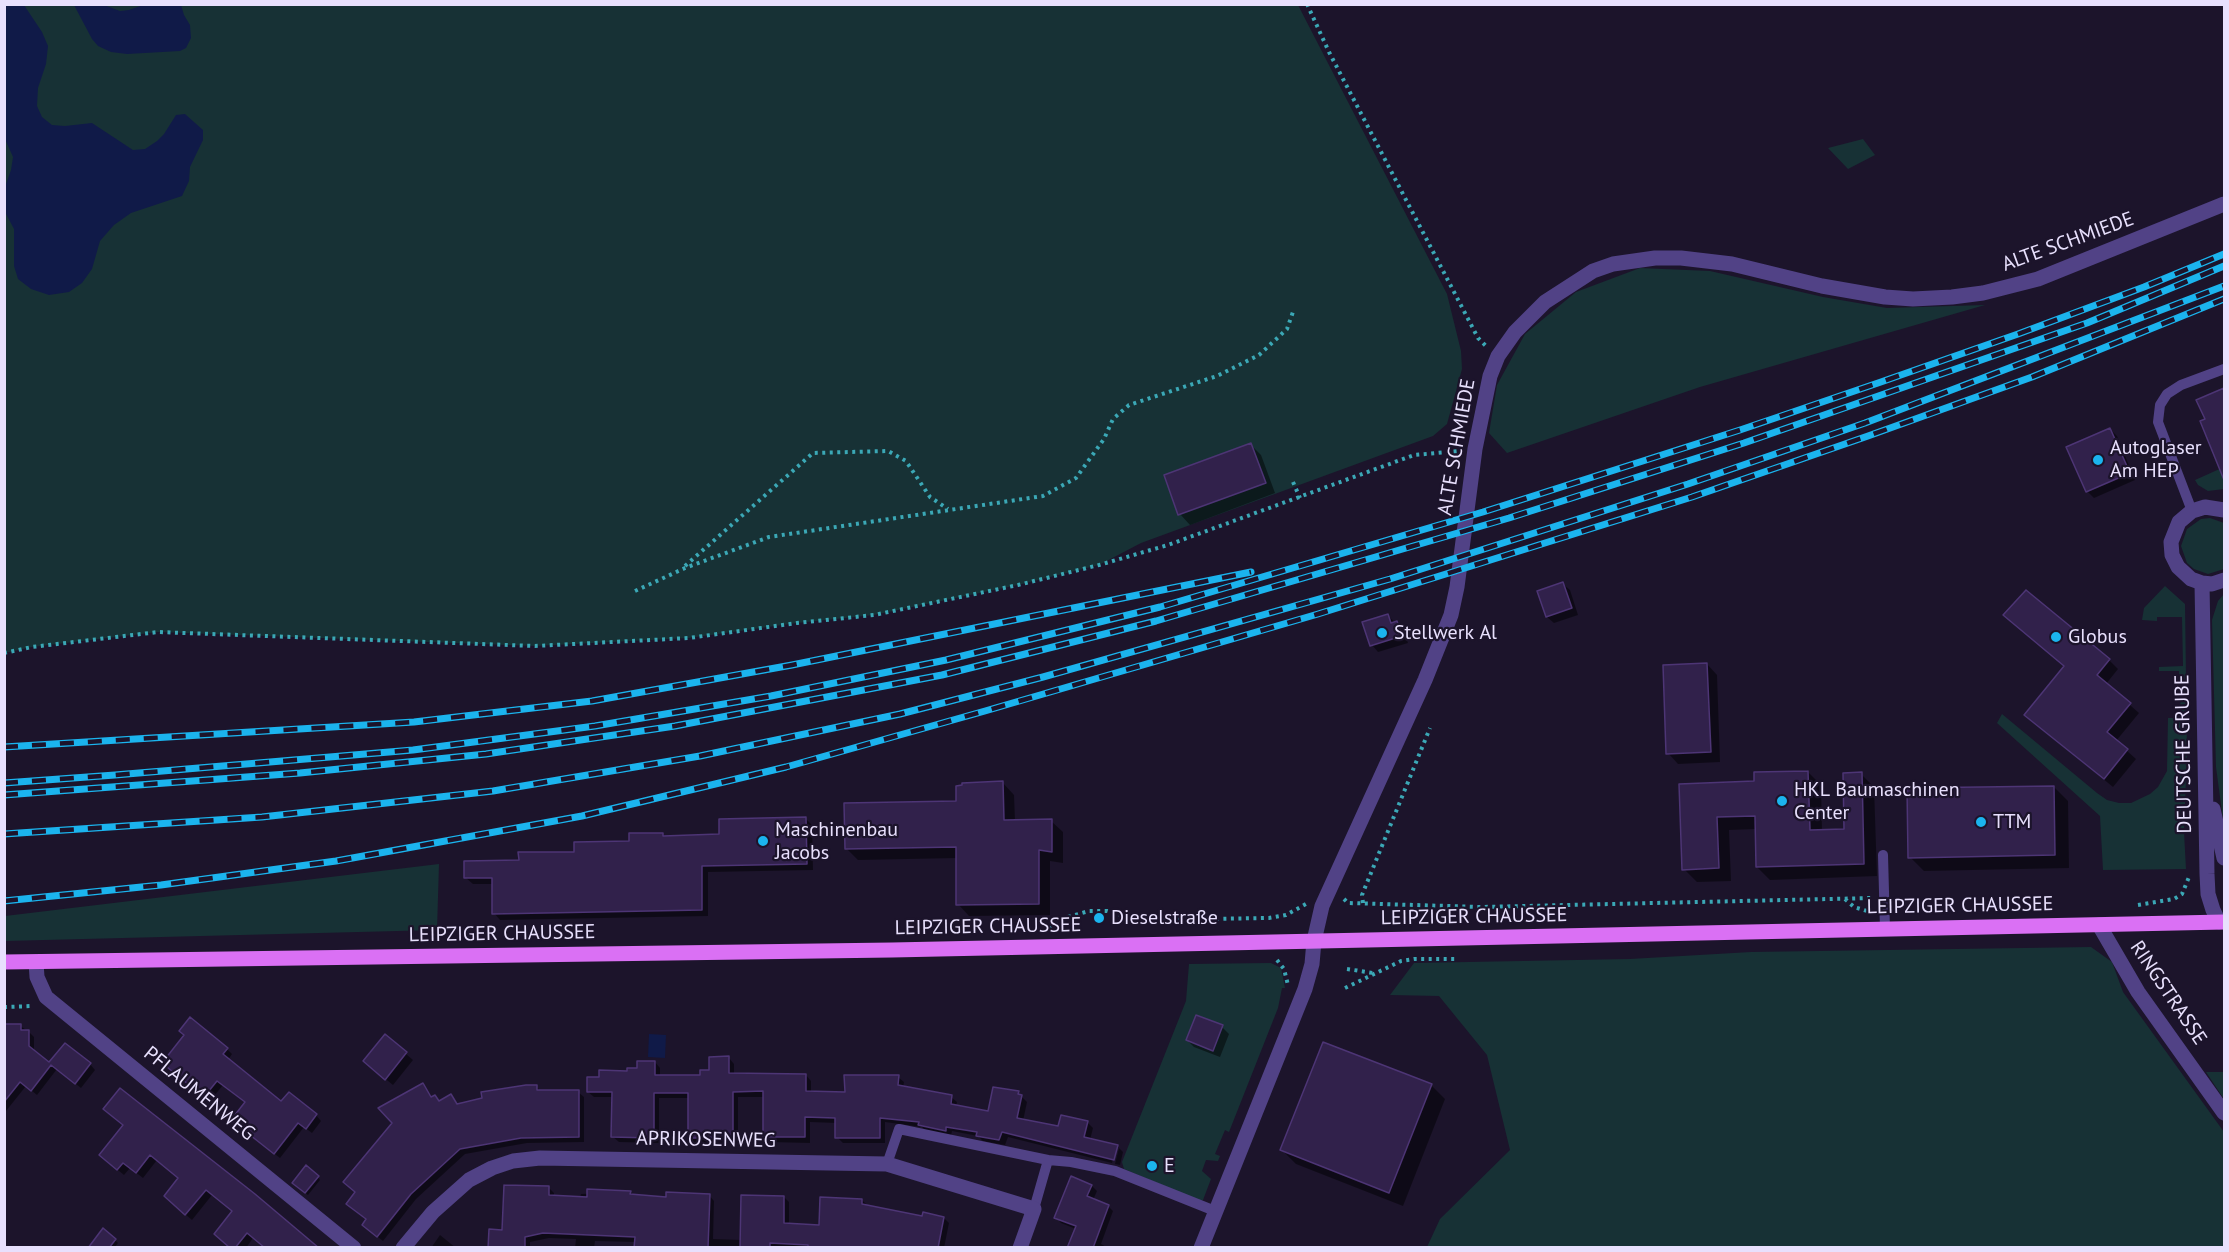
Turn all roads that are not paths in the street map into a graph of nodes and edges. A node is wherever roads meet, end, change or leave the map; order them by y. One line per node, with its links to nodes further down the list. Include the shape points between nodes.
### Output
1 (2224, 204): 13 (street, ALTE SCHMIEDE, via 2038,279 1952,297 1885,297 1732,264 1655,258 1593,271 1545,302 1515,332 1498,357 1484,397 1451,615 1322,906)
2 (2224, 369): 4 (lane, via 2181,385 2167,394 2160,405 2158,422)
3 (2224, 510): 4 (street, via 2205,507)
4 (2192, 511): 6 (street, via 2174,530 2172,555 2184,574)
5 (2224, 580): 6 (street)
6 (2202, 583): 7 (street, DEUTSCHE GRUBE)
7 (2206, 783): 9 (street); 10 (street, DEUTSCHE GRUBE, via 2208,887 2213,910)
8 (1883, 855): 12 (lane)
9 (2224, 858)
10 (2223, 917): 11 (main road, LEIPZIGER CHAUSSEE)
11 (2099, 925): 12 (main road, LEIPZIGER CHAUSSEE); 16 (street, RINGSTRASSE, via 2138,992)
12 (1885, 929): 13 (main road, LEIPZIGER CHAUSSEE)
13 (1314, 941): 15 (main road, LEIPZIGER CHAUSSEE); 20 (street, via 1305,989)
14 (4, 962): 15 (main road, LEIPZIGER CHAUSSEE)
15 (36, 962): 21 (street, PFLAUMENWEG, via 37,977 49,1000)
16 (2224, 1113)
17 (1048, 1160): 18 (lane, via 899,1129); 19 (lane); 20 (lane, via 1115,1171)
18 (887, 1164): 19 (street, APRIKOSENWEG); 22 (street, APRIKOSENWEG, via 540,1158 513,1161 469,1180 451,1194)
19 (1034, 1209): 23 (street)
20 (1215, 1210): 24 (street)
21 (354, 1248)
22 (403, 1248)
23 (1020, 1248)
24 (1201, 1248)

